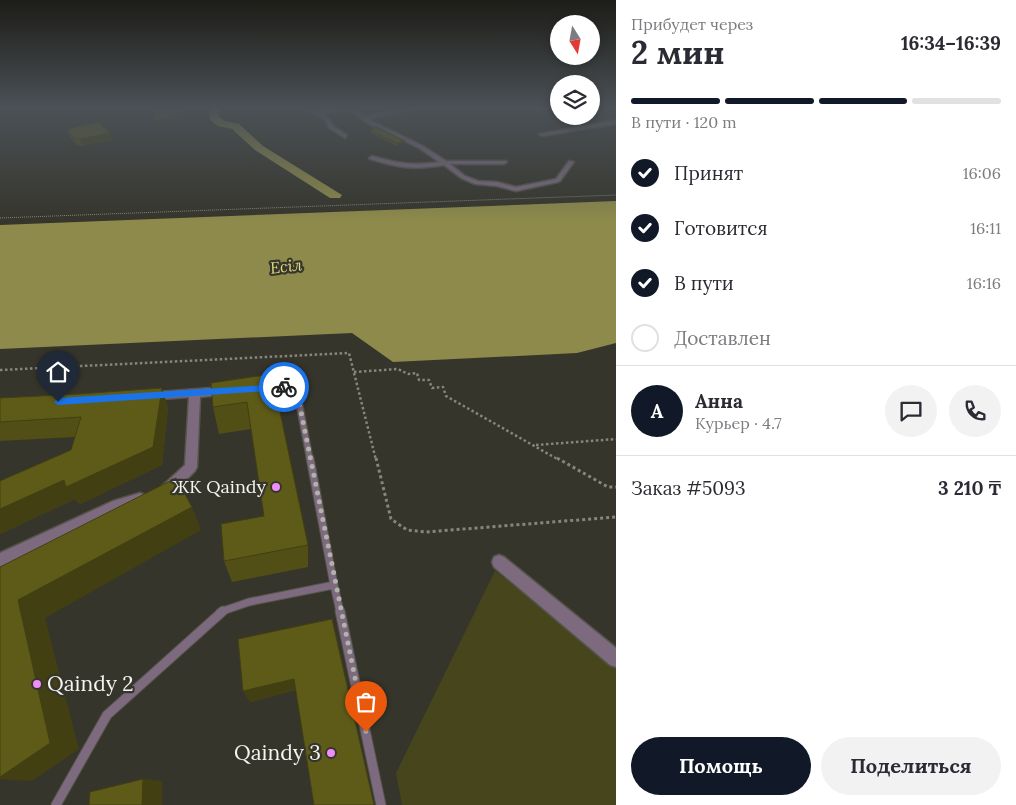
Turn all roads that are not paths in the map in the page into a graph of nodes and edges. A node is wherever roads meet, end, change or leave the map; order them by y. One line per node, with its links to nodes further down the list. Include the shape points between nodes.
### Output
1 (420, 147): 5 (street)
2 (372, 158): 5 (street, via 400,166)
3 (504, 162): 5 (street)
4 (571, 162): 5 (street, via 558,180 516,188 477,183)
5 (444, 164)
6 (286, 387): 7 (street); 11 (lane, via 297,392)
7 (195, 393): 8 (street); 9 (street, via 190,467 170,490 118,505)
8 (136, 396)
9 (0, 560)
10 (499, 562): 12 (street)
11 (334, 584): 13 (lane, via 249,602 220,612 107,715); 14 (lane)
12 (616, 659)
13 (56, 805)
14 (381, 805)

